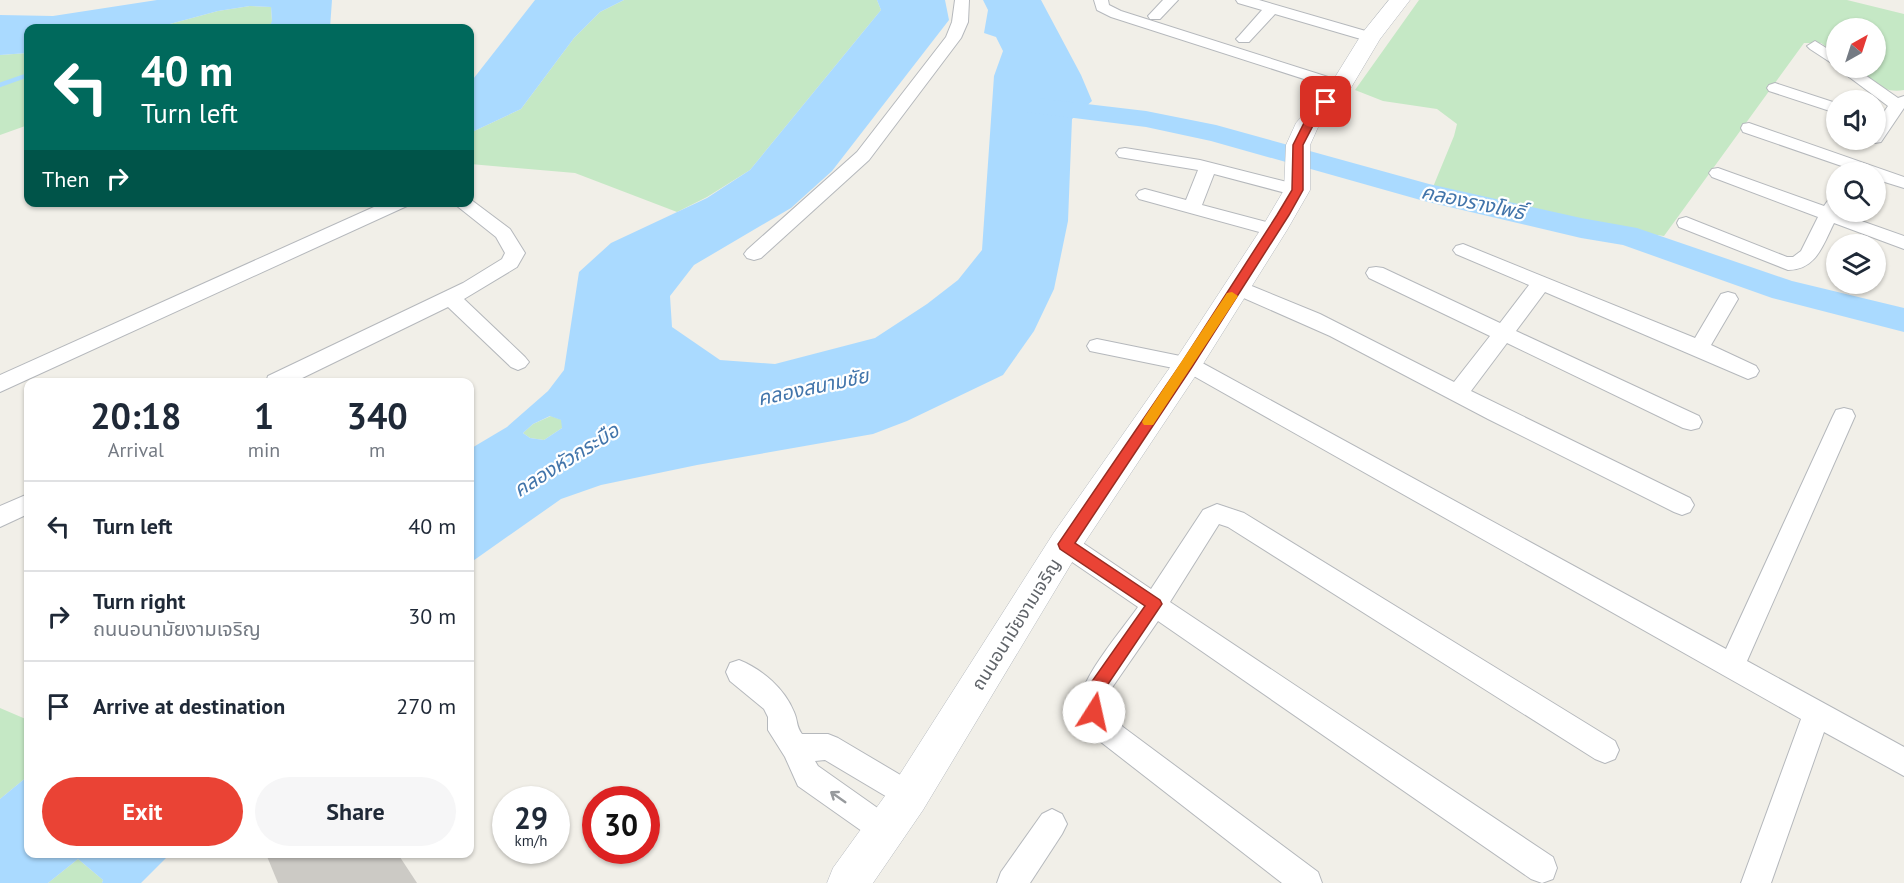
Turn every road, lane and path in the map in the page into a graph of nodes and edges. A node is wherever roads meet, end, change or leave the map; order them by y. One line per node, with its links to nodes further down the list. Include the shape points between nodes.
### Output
1 (962, 0): 37 (street, via 960,22 953,38 863,156)
2 (1101, 0): 13 (street, via 1102,7 1116,14)
3 (1171, 0): 7 (street)
4 (1243, 0): 6 (street)
5 (1400, 0): 8 (street, ถนนอนามัยงามเจริญ)
6 (1272, 8): 8 (street); 9 (street)
7 (1155, 16)
8 (1371, 37): 13 (street, ถนนอนามัยงามเจริญ)
9 (1244, 39)
10 (1815, 46): 11 (street)
11 (1826, 54)
12 (1861, 78): 15 (street)
13 (1341, 86): 22 (street, ถนนอนามัยงามเจริญ, via 1311,119)
14 (1775, 88): 16 (street)
15 (1900, 103): 17 (street)
16 (1826, 105)
17 (1886, 120)
18 (1749, 128): 20 (street)
19 (1125, 153): 21 (street)
20 (1837, 162)
21 (1208, 167): 22 (street); 30 (street)
22 (1298, 170): 34 (street, ถนนอนามัยงามเจริญ)
23 (1718, 173): 27 (street)
24 (1886, 177): 25 (street)
25 (1904, 183)
26 (1145, 195): 30 (street)
27 (1826, 206)
28 (390, 207): 50 (street)
29 (468, 207): 41 (street, via 503,233 515,253 510,263)
30 (1192, 208): 34 (street)
31 (1826, 220): 33 (street, via 1809,254 1795,264)
32 (1861, 222): 35 (street)
33 (1686, 223)
34 (1274, 230): 40 (street, ถนนอนามัยงามเจริญ)
35 (1904, 243)
36 (1463, 250): 39 (street)
37 (754, 254)
38 (1376, 273): 43 (street)
39 (1542, 282): 43 (street); 45 (street)
40 (1238, 287): 47 (street, ถนนอนามัยงามเจริญ); 51 (street, via 1287,305)
41 (450, 297): 46 (street); 49 (street)
42 (1728, 298): 45 (street)
43 (1505, 334): 51 (street); 53 (street)
44 (1098, 346): 47 (street)
45 (1699, 348): 48 (street)
46 (518, 362)
47 (1188, 364): 57 (street, ถนนอนามัยงามเจริญ); 59 (street)
48 (1748, 371)
49 (300, 378)
50 (0, 384)
51 (1458, 393): 54 (street)
52 (1844, 416): 59 (street)
53 (1691, 422)
54 (1682, 505)
55 (24, 506): 56 (street)
56 (0, 518)
57 (1065, 544): 58 (street); 65 (street, ถนนอนามัยงามเจริญ)
58 (1155, 604): 63 (street, via 1211,516 1228,516); 68 (street); 71 (street, via 1097,687 1092,700 1094,712 1113,736)
59 (1731, 666): 61 (street)
60 (739, 672): 62 (street, via 774,700 782,716 782,730)
61 (1817, 713): 64 (street); 72 (street)
62 (795, 748): 65 (street, via 828,747); 67 (street, one-way to 62, via 808,776)
63 (1605, 750)
64 (1904, 762)
65 (909, 796): 67 (street, ถนนอนามัยงามเจริญ)
66 (1052, 824): 70 (street)
67 (886, 831): 69 (street, ถนนอนามัยงามเจริญ)
68 (1542, 868)
69 (848, 883)
70 (1012, 883)
71 (1307, 883)
72 (1756, 883)

